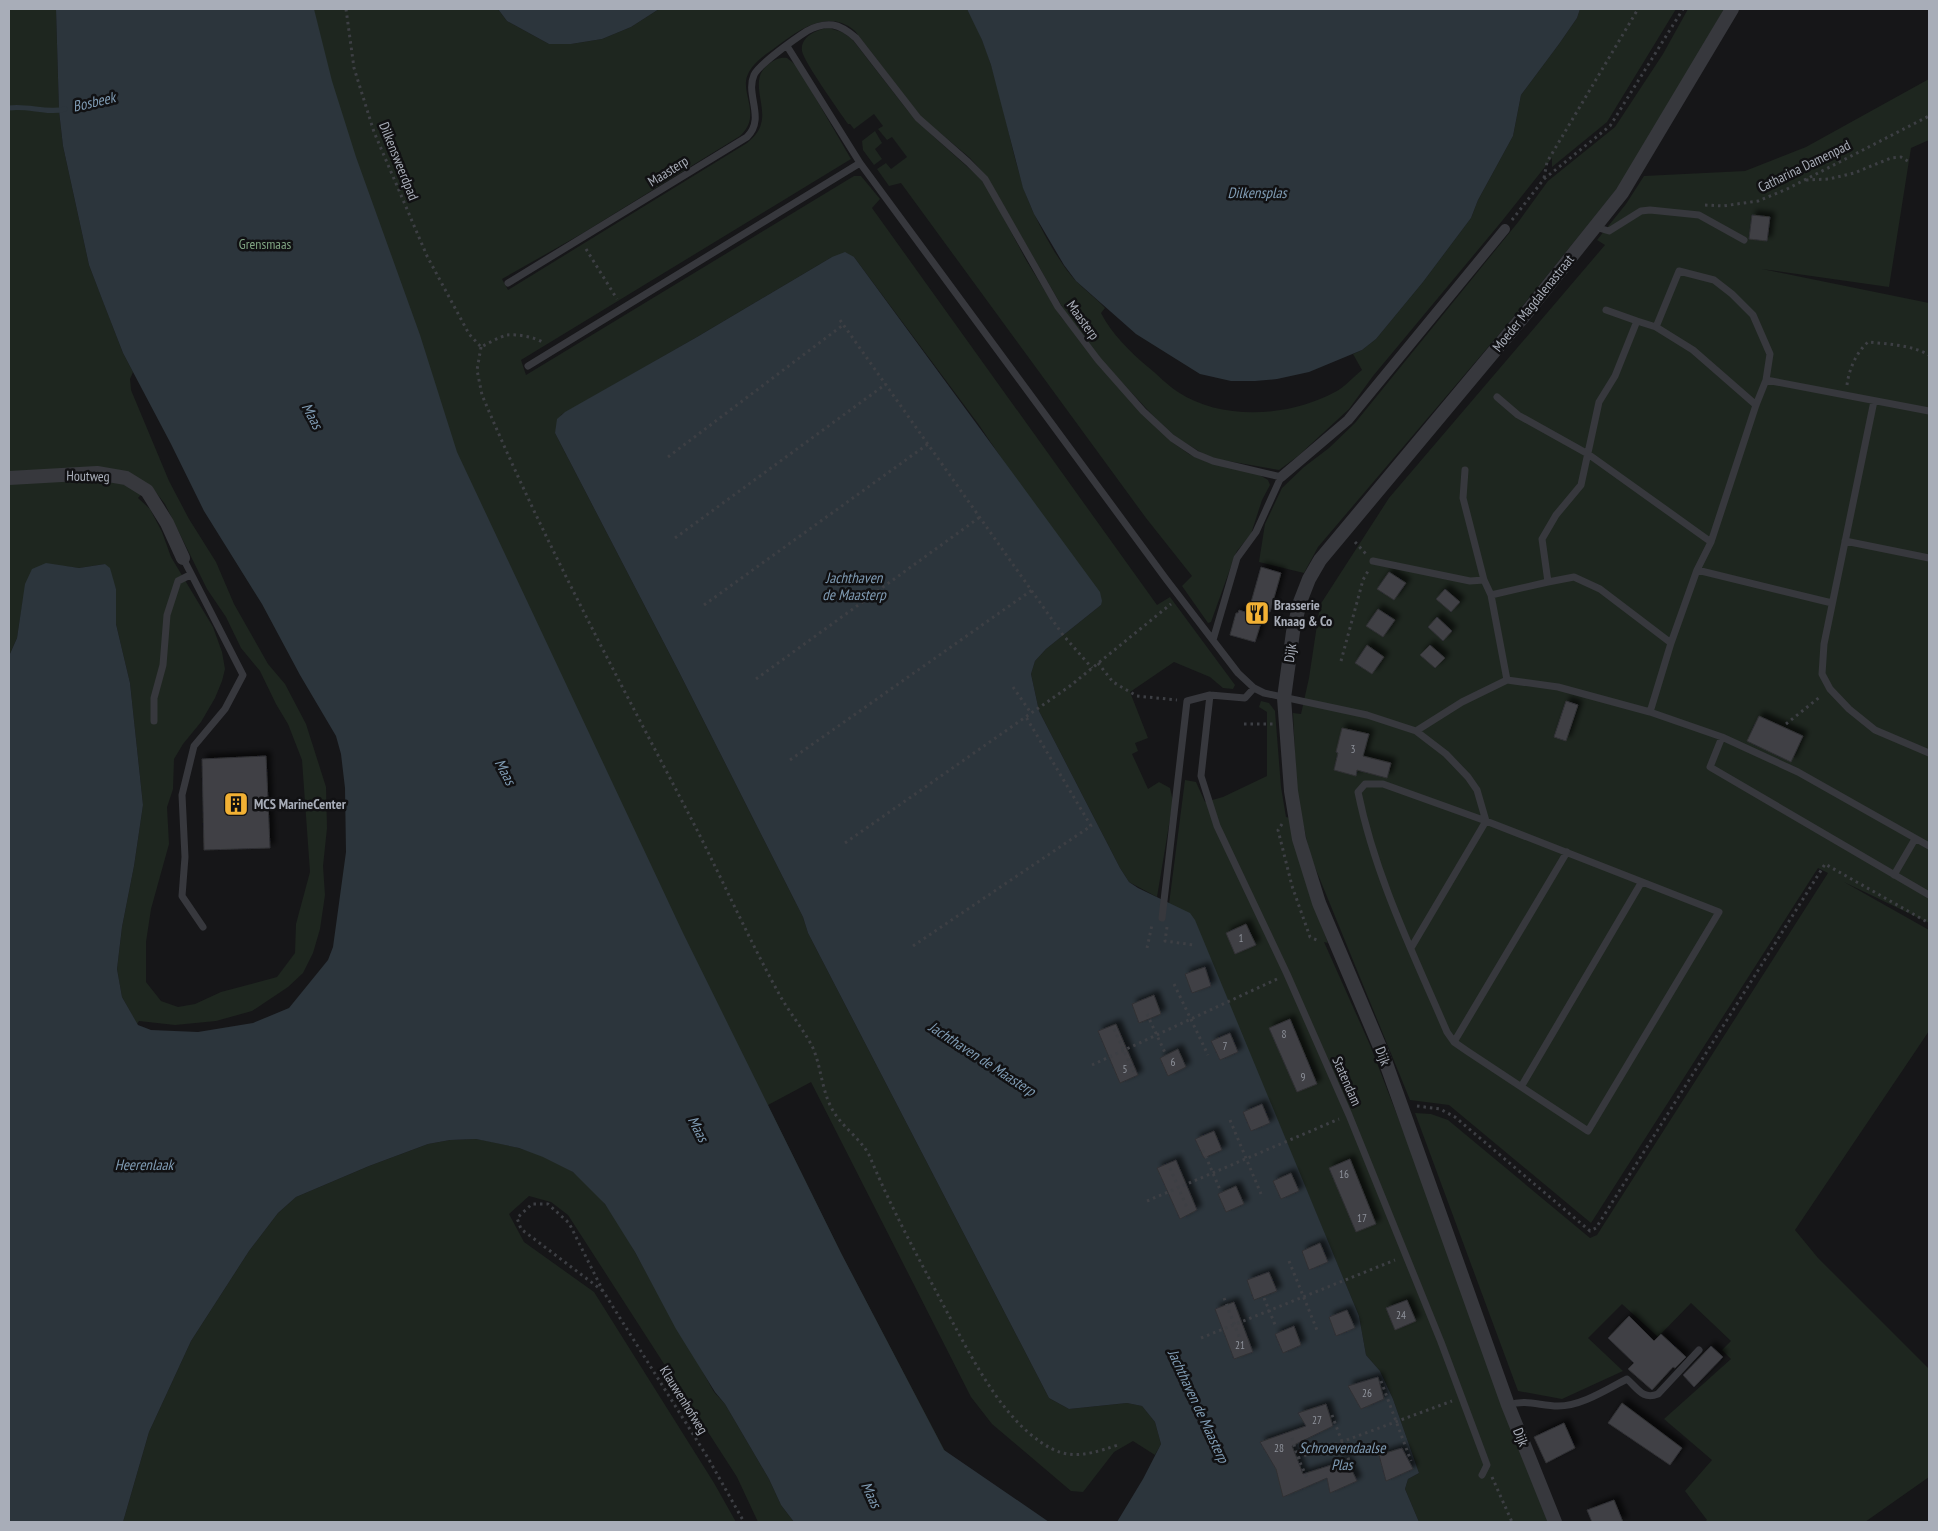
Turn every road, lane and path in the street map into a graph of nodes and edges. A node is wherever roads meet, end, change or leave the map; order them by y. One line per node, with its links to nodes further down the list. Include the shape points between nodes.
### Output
1 (346, 9): 23 (path, Dilkensweerdpad, via 354,68 374,132 426,256 469,334)
2 (1638, 9): 9 (path, via 1546,162)
3 (1683, 9): 9 (path, via 1610,126)
4 (1732, 9): 12 (street, Moeder Magdalenastraat, via 1622,193)
5 (787, 46): 7 (lane); 14 (lane, Maasterp, via 758,68 753,77 755,120 752,132); 38 (lane, Maasterp, via 807,31 825,25 833,25 856,38 918,118 984,179 1058,307 1098,360 1143,411 1172,438 1196,454)
6 (1929, 116): 10 (path, Catharina Damenpad)
7 (860, 163): 17 (lane); 55 (lane)
8 (1911, 163): 10 (path, via 1900,157 1891,158 1854,173)
9 (1544, 179): 13 (path)
10 (1805, 180): 11 (path, Catharina Damenpad, via 1758,201 1723,206)
11 (1696, 204)
12 (1594, 227): 15 (lane, via 1609,231 1641,211 1650,210 1699,215); 41 (street, Moeder Magdalenastraat)
13 (1505, 229): 38 (street, via 1348,420)
14 (580, 240): 16 (lane, Maasterp); 17 (path)
15 (1744, 240)
16 (508, 283)
17 (622, 308): 24 (lane)
18 (1606, 310): 20 (lane)
19 (840, 320): 21 (path)
20 (1637, 321): 22 (lane); 35 (lane, via 1615,376 1599,402)
21 (843, 325): 28 (path); 36 (path)
22 (1656, 327): 27 (lane, via 1679,271 1714,280 1752,315 1770,354); 32 (lane, via 1693,350)
23 (481, 347): 24 (path, via 507,335 539,340); 142 (path, via 477,370 482,395 567,581 779,994 809,1041 818,1060 831,1107 870,1156 887,1196 976,1365 1010,1413 1027,1432 1046,1446 1062,1454 1079,1455)
24 (555, 350): 26 (lane)
25 (1929, 355): 29 (path, via 1899,346 1868,342 1859,350 1848,376)
26 (528, 366)
27 (1766, 380): 29 (lane); 32 (lane)
28 (886, 384): 34 (path); 42 (path)
29 (1846, 395): 31 (lane)
30 (1497, 397): 35 (lane, via 1518,415)
31 (1874, 401): 33 (lane); 43 (lane)
32 (1756, 405): 44 (lane)
33 (1929, 411)
34 (928, 444): 40 (path); 57 (path)
35 (1588, 454): 44 (lane); 52 (lane, via 1581,485 1556,515 1542,539)
36 (668, 457)
37 (1465, 470): 51 (lane, via 1463,498)
38 (1281, 477): 58 (lane, via 1256,532 1237,558)
39 (9, 478): 45 (street, Houtweg, via 97,473 126,478 147,491 167,523)
40 (980, 517): 53 (path); 63 (path)
41 (1344, 531): 47 (path); 50 (street, Moeder Magdalenastraat)
42 (676, 538)
43 (1845, 541): 46 (lane); 56 (lane)
44 (1711, 542): 48 (lane)
45 (182, 558): 49 (lane)
46 (1929, 558)
47 (1373, 561): 51 (lane, via 1470,581); 60 (path, via 1363,580)
48 (1697, 570): 56 (lane); 59 (lane)
49 (190, 574): 74 (lane, via 178,581 167,615 163,665 154,698); 92 (lane, via 243,675 225,709 194,746 182,795 185,857 182,896)
50 (1309, 579): 69 (street, Dijk, via 1293,632)
51 (1484, 580): 54 (lane)
52 (1548, 582): 54 (lane); 59 (lane, via 1574,577 1600,589)
53 (1032, 590): 62 (path, via 1063,635); 81 (path)
54 (1491, 595): 64 (lane)
55 (1180, 597): 58 (lane); 61 (path)
56 (1832, 604): 67 (lane, via 1822,674)
57 (704, 605)
58 (1213, 640): 66 (lane)
59 (1672, 643): 71 (lane)
60 (1340, 661)
61 (1098, 663): 62 (path); 70 (path, via 1114,682 1137,696)
62 (1092, 668): 72 (path)
63 (756, 679)
64 (1507, 680): 71 (lane, via 1558,687); 78 (lane, via 1462,702)
65 (1013, 687): 72 (path)
66 (1254, 688): 68 (lane, via 1245,698); 69 (lane)
67 (1830, 689): 77 (path); 80 (lane, via 1849,710 1875,730)
68 (1210, 695): 70 (lane); 97 (lane, Statendam, via 1201,776 1217,826)
69 (1284, 698): 76 (street, Dijk); 78 (lane, via 1367,715)
70 (1187, 701): 90 (lane)
71 (1650, 712): 79 (lane)
72 (1031, 713): 73 (path)
73 (1026, 717): 84 (path); 95 (path, via 1091,826)
74 (154, 721)
75 (1244, 724): 76 (path)
76 (1286, 724): 110 (street, Dijk, via 1293,808 1302,848 1322,910 1382,1052)
77 (1786, 724)
78 (1416, 732): 82 (lane, via 1446,754 1468,777 1477,790)
79 (1722, 737): 83 (lane, via 1798,772); 87 (lane, via 1710,767)
80 (1929, 753)
81 (790, 760)
82 (1486, 821): 86 (lane); 96 (lane); 96 (lane, via 1383,784 1365,784 1358,792 1384,886)
83 (1915, 839): 85 (lane); 87 (lane)
84 (845, 843)
85 (1929, 846)
86 (1567, 852): 88 (lane); 103 (lane)
87 (1894, 874): 89 (lane)
88 (1641, 883): 109 (lane); 109 (lane, via 1719,912 1588,1131)
89 (1929, 895)
90 (1162, 918)
91 (1929, 923): 110 (path, via 1825,864 1596,1228 1590,1231 1455,1117 1440,1109)
92 (202, 928)
93 (1165, 941): 94 (path)
94 (1194, 944)
95 (914, 946)
96 (1411, 948): 103 (lane)
97 (1288, 974): 100 (path); 111 (lane, Statendam)
98 (1174, 984): 100 (path)
99 (1147, 1014): 102 (path)
100 (1191, 1019): 102 (path); 105 (path)
101 (1114, 1029): 104 (path)
102 (1157, 1035): 104 (path); 106 (path)
103 (1454, 1042): 109 (lane)
104 (1124, 1051): 107 (path); 108 (path)
105 (1208, 1055)
106 (1167, 1057)
107 (1092, 1065)
108 (1134, 1072)
109 (1521, 1087)
110 (1401, 1108): 137 (street, Dijk)
111 (1349, 1115): 114 (path); 122 (lane, Statendam)
112 (1230, 1120): 114 (path)
113 (1203, 1150): 116 (path)
114 (1246, 1158): 116 (path); 119 (path)
115 (1170, 1168): 117 (path)
116 (1212, 1173): 117 (path); 118 (path)
117 (1178, 1187): 120 (path); 121 (path)
118 (1221, 1192)
119 (1262, 1194)
120 (1147, 1201)
121 (1188, 1210)
122 (1407, 1255): 125 (path); 136 (lane, Statendam)
123 (1289, 1261): 125 (path)
124 (603, 1291): 124 (path, Klauwenhofweg, via 521,1229 517,1218 532,1204 548,1204 569,1223); 149 (path, Klauwenhofweg, via 708,1458)
125 (1304, 1297): 128 (path); 131 (path)
126 (1224, 1298): 129 (path)
127 (1264, 1298): 128 (path)
128 (1269, 1311): 129 (path); 130 (path)
129 (1234, 1325): 132 (path); 134 (path)
130 (1276, 1327)
131 (1317, 1330)
132 (1201, 1338)
133 (1699, 1350): 137 (lane, via 1658,1394 1651,1397 1644,1396 1627,1378 1576,1403 1560,1406 1520,1401)
134 (1246, 1352)
135 (1381, 1381): 139 (path)
136 (1463, 1397): 139 (path); 146 (lane, Statendam)
137 (1508, 1405): 151 (street, Dijk)
138 (1332, 1415): 141 (path)
139 (1396, 1422): 141 (path); 144 (path)
140 (1292, 1438): 143 (path)
141 (1342, 1442): 143 (path); 145 (path)
142 (1118, 1445)
143 (1298, 1458): 148 (path)
144 (1411, 1461)
145 (1350, 1463)
146 (1487, 1464): 147 (lane); 150 (path)
147 (1482, 1475)
148 (1308, 1480)
149 (744, 1522)
150 (1512, 1522)
151 (1555, 1522)

